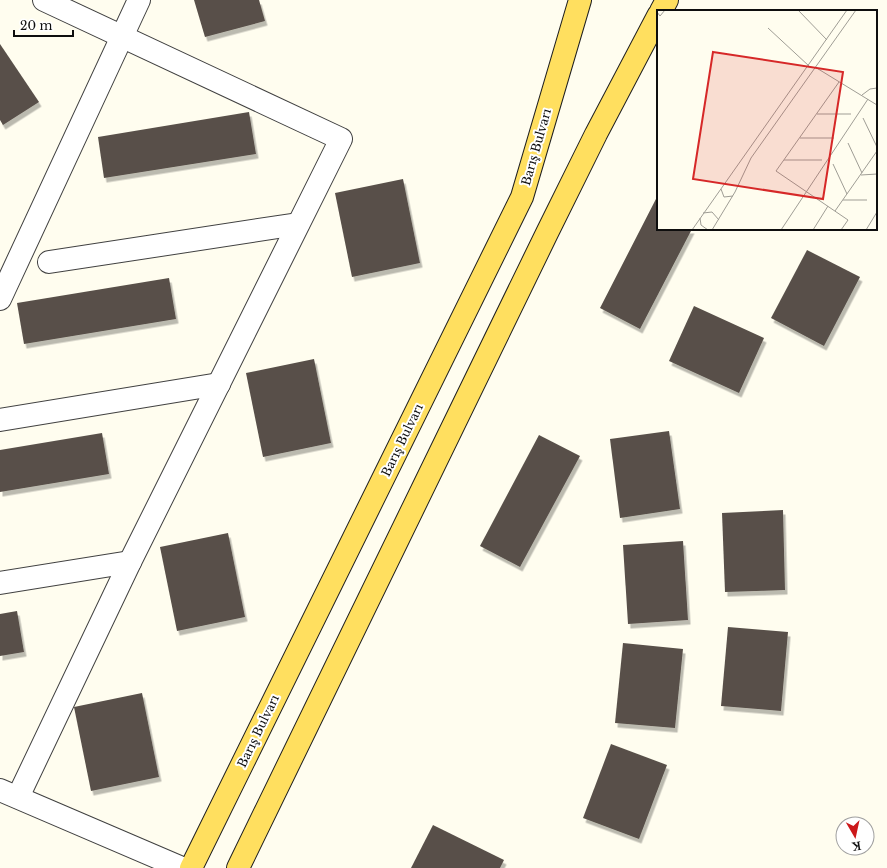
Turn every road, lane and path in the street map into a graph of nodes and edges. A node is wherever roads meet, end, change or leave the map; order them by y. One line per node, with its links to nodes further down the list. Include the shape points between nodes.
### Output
1 (44, 0): 7 (street)
2 (139, 0): 7 (street)
3 (580, 0): 17 (main road, Barış Bulvarı, via 522,197)
4 (667, 0): 5 (main road)
5 (662, 10)
6 (657, 18): 18 (main road, via 599,127)
7 (124, 37): 8 (street, via 341,139); 10 (street)
8 (298, 224): 9 (street); 11 (street)
9 (49, 262)
10 (0, 299)
11 (219, 384): 12 (street); 13 (street)
12 (0, 420)
13 (130, 562): 14 (street); 15 (street)
14 (0, 583)
15 (9, 793): 16 (street)
16 (182, 868)
17 (191, 868)
18 (238, 868)

